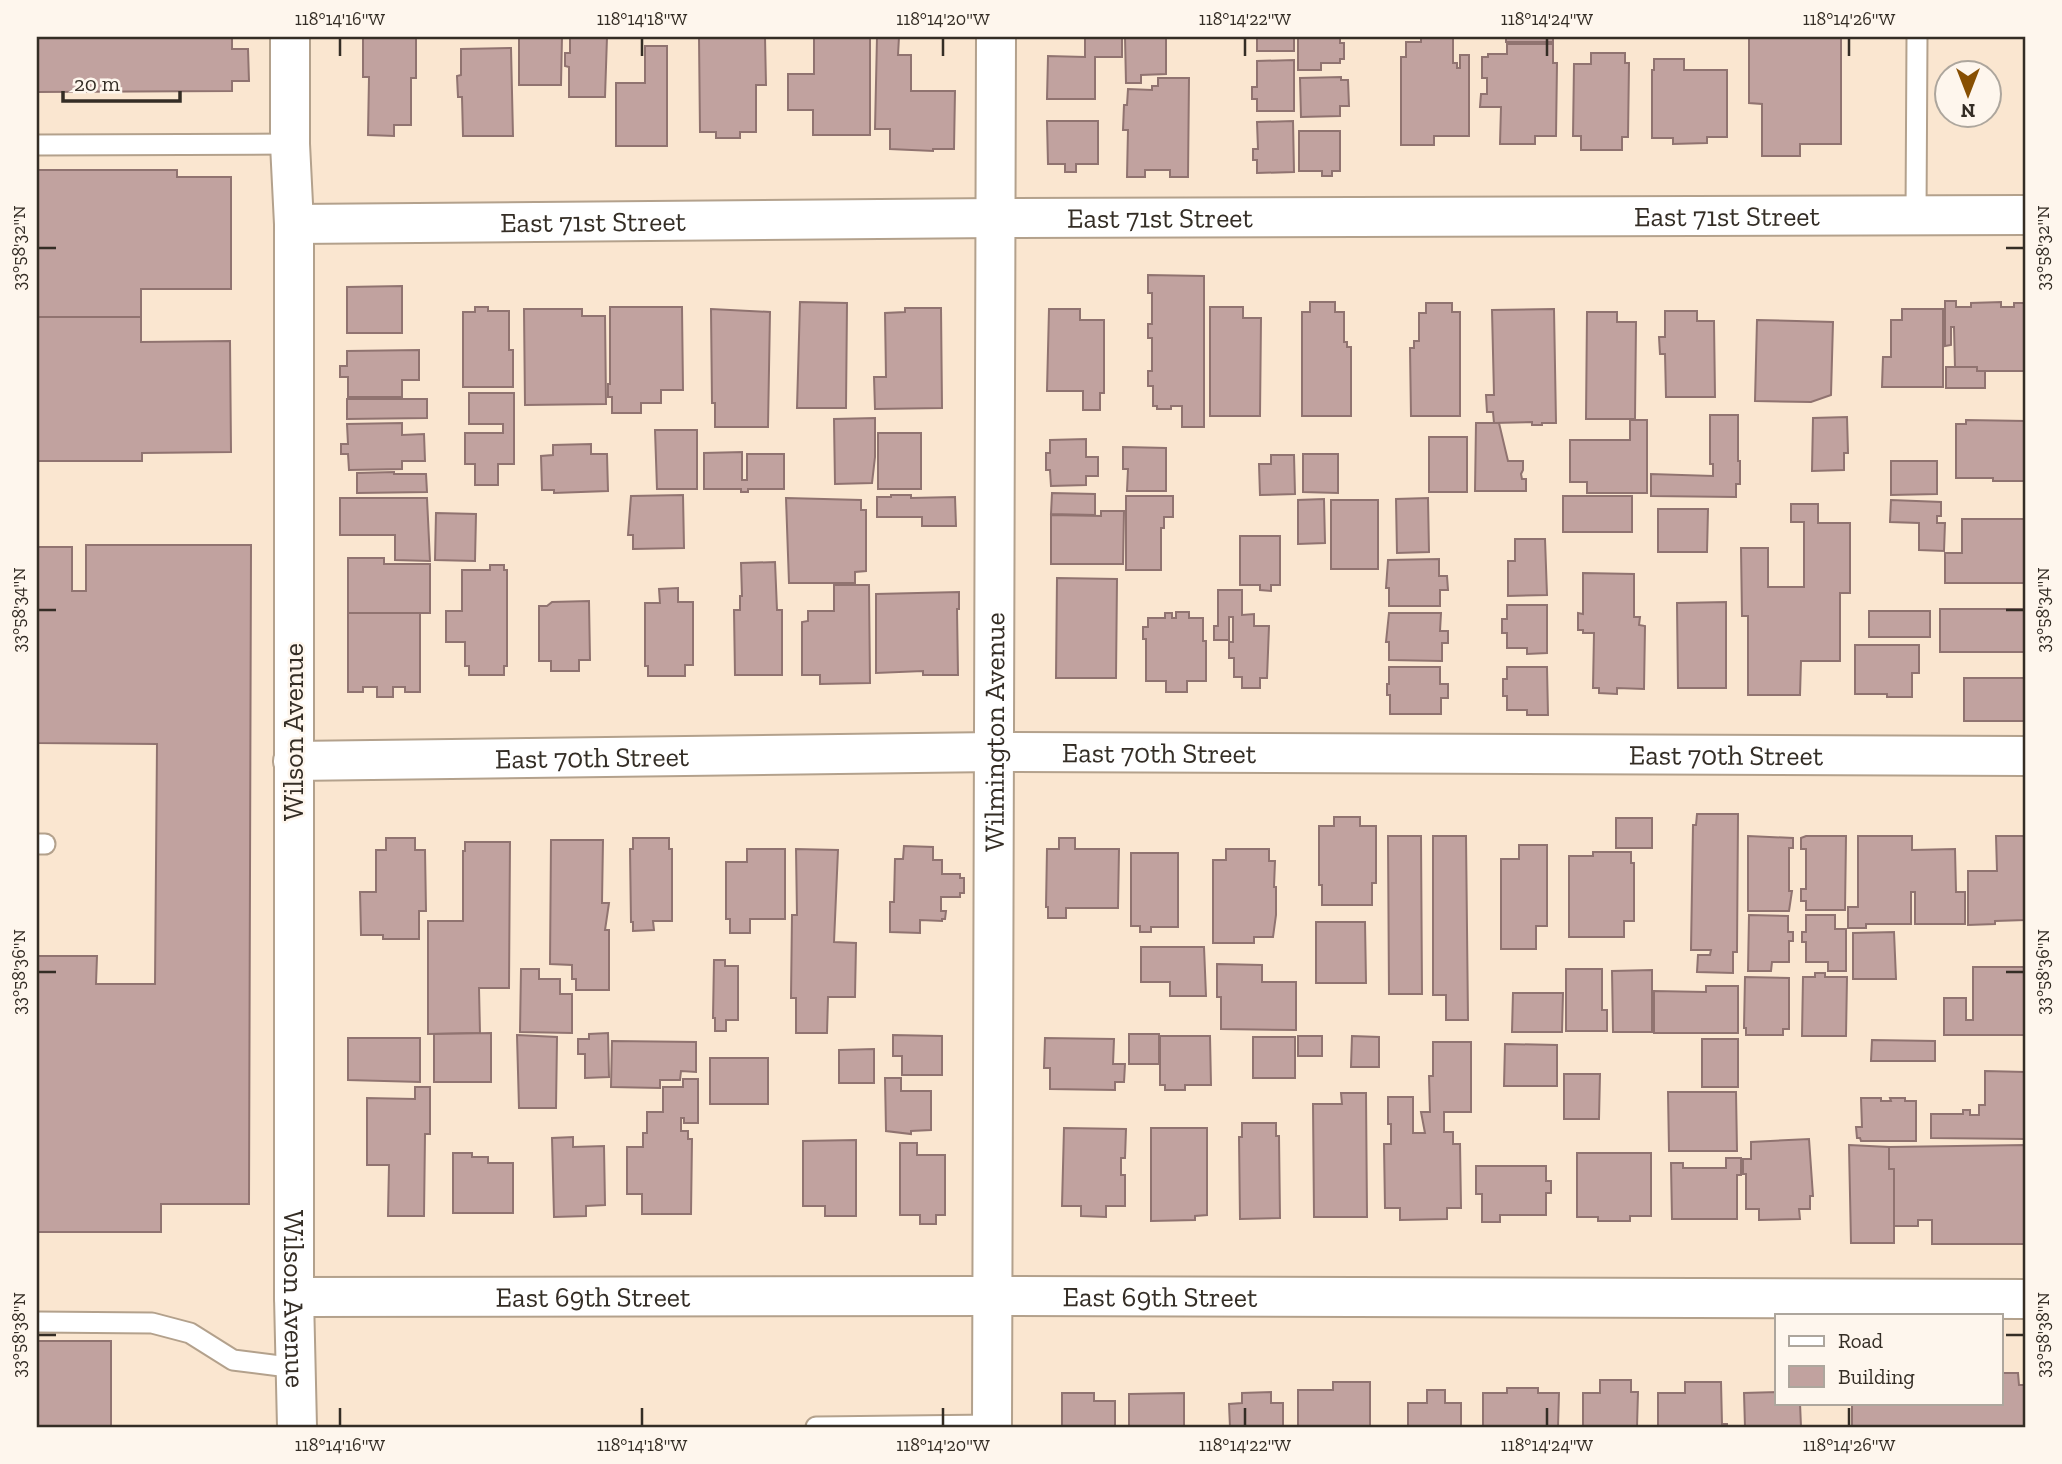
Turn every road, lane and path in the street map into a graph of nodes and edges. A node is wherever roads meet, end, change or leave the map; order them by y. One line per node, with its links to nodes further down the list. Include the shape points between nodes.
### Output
1 (290, 37): 4 (street, Wilson Avenue)
2 (996, 37): 8 (street, Wilmington Avenue)
3 (1917, 37): 6 (lane)
4 (290, 144): 5 (lane); 9 (street, Wilson Avenue)
5 (37, 145)
6 (1916, 215): 7 (street, East 71st Street); 8 (street, East 71st Street)
7 (2025, 215)
8 (997, 218): 9 (street, East 71st Street); 10 (street, Wilmington Avenue)
9 (293, 224): 12 (street, Wilson Avenue)
10 (994, 752): 11 (street, East 70th Street); 12 (street, East 70th Street); 13 (street, Wilmington Avenue)
11 (2025, 755)
12 (293, 761): 14 (street, Wilson Avenue)
13 (992, 1296): 14 (street, East 69th Street); 15 (street, East 69th Street); 18 (street, Wilmington Avenue)
14 (294, 1297): 17 (street, Wilson Avenue)
15 (2025, 1299)
16 (37, 1322): 17 (lane, via 152,1323 190,1334 233,1360)
17 (296, 1368): 19 (street, Wilson Avenue)
18 (992, 1426): 20 (lane)
19 (297, 1427)
20 (816, 1427)

